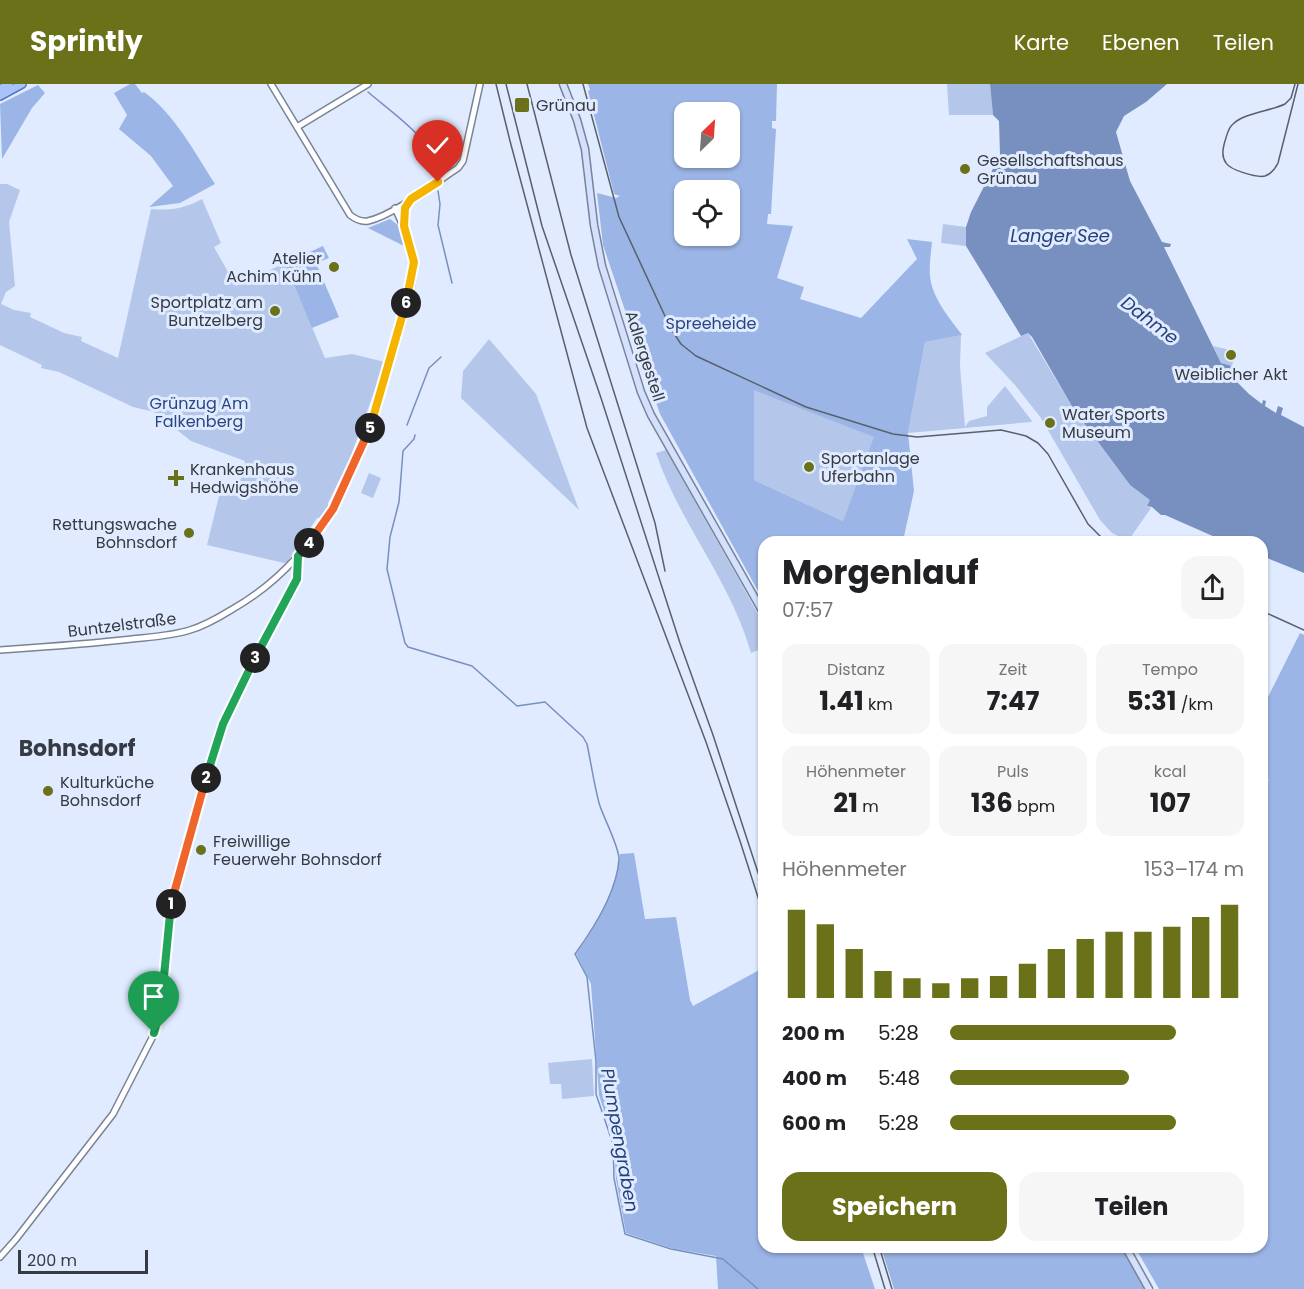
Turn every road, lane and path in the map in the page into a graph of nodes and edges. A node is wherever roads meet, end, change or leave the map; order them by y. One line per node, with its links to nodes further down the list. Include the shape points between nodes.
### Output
1 (9, 84): 7 (main road)
2 (22, 84): 8 (main road)
3 (270, 84): 9 (street)
4 (368, 84): 9 (street)
5 (480, 84): 10 (street, via 461,165)
6 (563, 84): 14 (main road, Adlergestell, via 585,149 602,266 641,392)
7 (0, 89)
8 (0, 96)
9 (297, 127): 11 (street, via 350,215 361,221 370,220)
10 (411, 199): 11 (street); 12 (street, Buntzelstraße, via 405,208)
11 (395, 208): 12 (street, Buntzelstraße)
12 (404, 226): 13 (street, Buntzelstraße, via 413,270 374,417 333,509)
13 (297, 560): 15 (street, Buntzelstraße, via 245,602 187,631); 17 (street, via 297,579 220,731 173,892 160,1015 152,1038 113,1114)
14 (758, 603)
15 (0, 650)
16 (1129, 1253): 18 (main road)
17 (0, 1257)
18 (1149, 1289)

